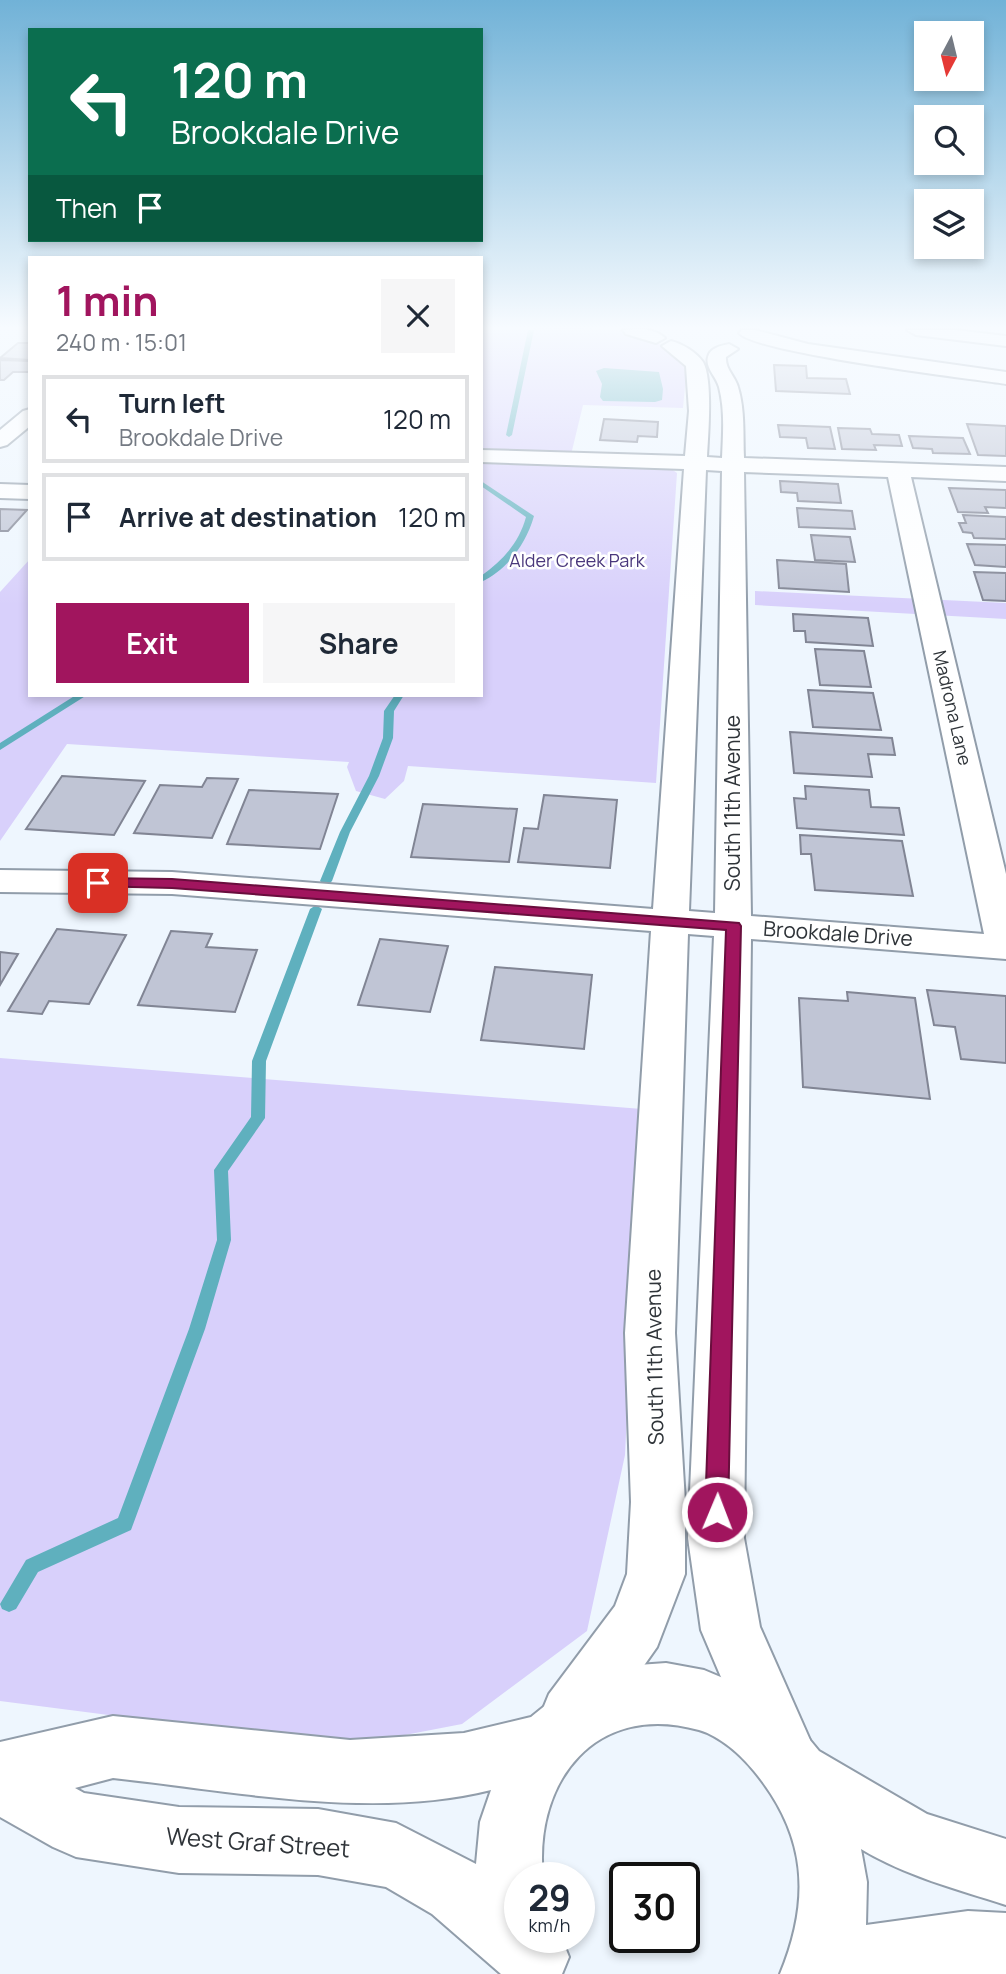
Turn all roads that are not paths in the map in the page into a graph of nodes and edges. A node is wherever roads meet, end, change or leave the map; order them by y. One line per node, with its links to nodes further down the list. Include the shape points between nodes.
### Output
1 (22, 422): 4 (street)
2 (698, 422): 6 (street, South 11th Avenue)
3 (732, 422): 7 (street, South 11th Avenue)
4 (0, 441)
5 (483, 456): 6 (street)
6 (695, 462): 7 (street); 13 (street, South 11th Avenue)
7 (733, 463): 8 (street); 14 (street, South 11th Avenue)
8 (898, 470): 9 (street); 15 (street, Madrona Lane)
9 (1006, 474)
10 (0, 491): 11 (street)
11 (28, 492)
12 (0, 881): 13 (street, Brookdale Drive, via 172,883)
13 (670, 921): 14 (street, Brookdale Drive); 16 (street, South 11th Avenue, via 650,1333 658,1502 656,1574 636,1626)
14 (733, 926): 15 (street, Brookdale Drive); 17 (street, South 11th Avenue, via 716,1538 731,1630)
15 (1006, 947)
16 (556, 1735): 17 (street, West Graf Street, via 605,1701 652,1691 701,1697 747,1720); 18 (street, West Graf Street, via 464,1765 350,1772 113,1747); 20 (street, West Graf Street, via 533,1763 514,1810)
17 (792, 1766): 21 (street, West Graf Street, via 913,1843); 24 (street, West Graf Street, via 814,1801 831,1852 835,1906 824,1960)
18 (0, 1774)
19 (0, 1782): 22 (street, West Graf Street, via 75,1824 179,1840 318,1842 396,1856 456,1890)
20 (508, 1862)
21 (1006, 1872)
22 (504, 1927)
23 (1006, 1948): 25 (street, via 968,1946 872,1958)
24 (815, 1974)
25 (837, 1974)

